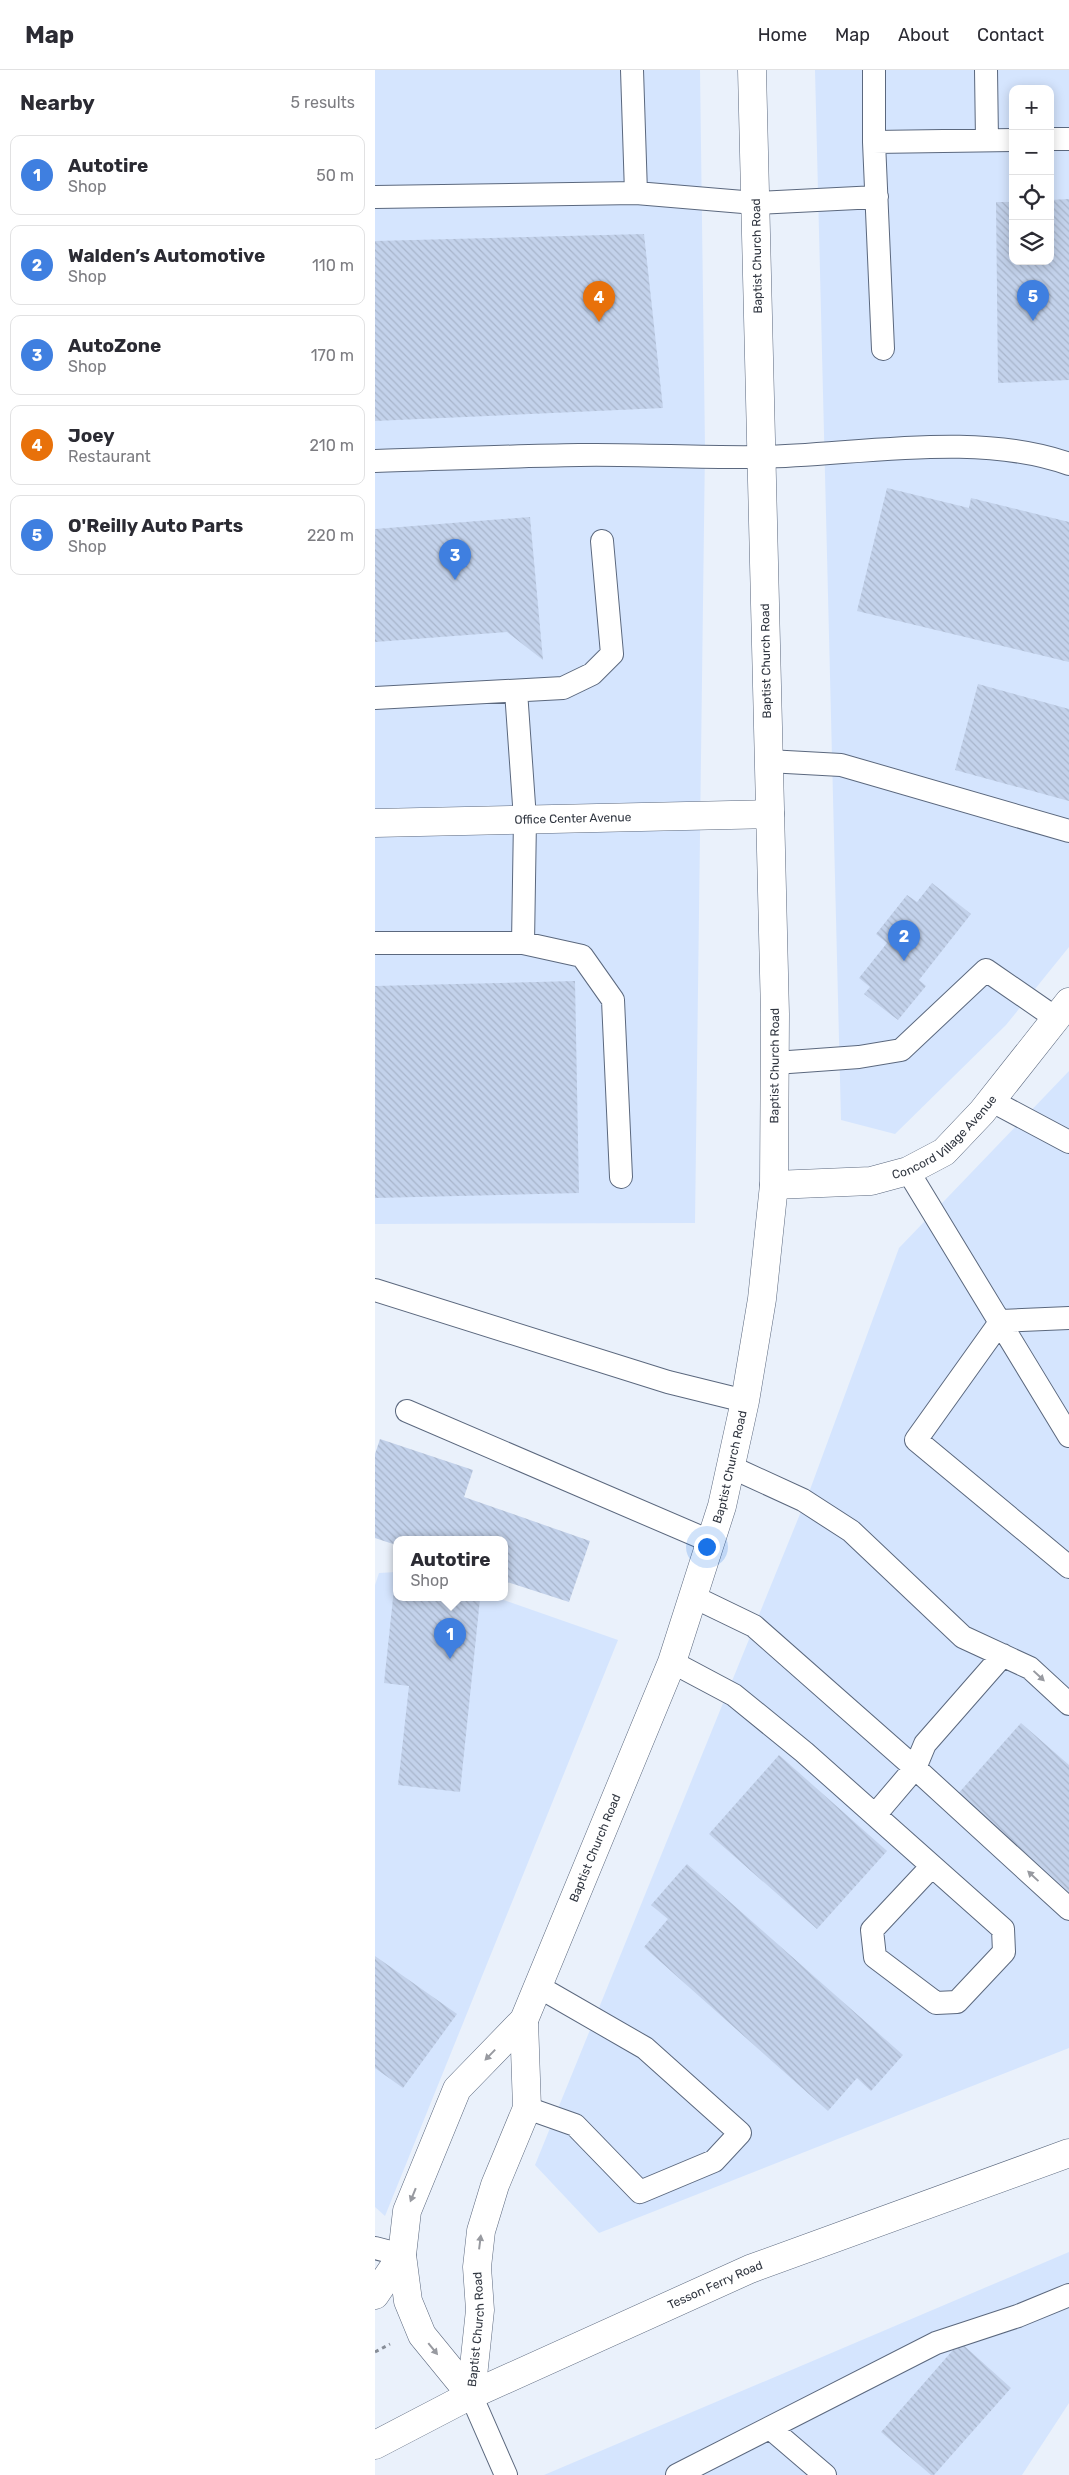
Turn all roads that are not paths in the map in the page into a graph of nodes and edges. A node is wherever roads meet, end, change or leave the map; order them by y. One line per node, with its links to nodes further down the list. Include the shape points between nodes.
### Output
1 (631, 70): 10 (lane)
2 (752, 70): 13 (street, Baptist Church Road)
3 (874, 70): 9 (lane)
4 (986, 70): 7 (lane)
5 (1054, 139): 6 (lane)
6 (1069, 139)
7 (987, 140): 8 (lane); 9 (lane)
8 (1009, 140)
9 (874, 142): 12 (lane)
10 (636, 193): 11 (lane); 13 (lane)
11 (375, 197)
12 (877, 197): 13 (lane); 14 (lane)
13 (755, 203): 15 (street, Baptist Church Road)
14 (883, 348)
15 (761, 457): 16 (lane, via 580,455); 17 (lane, via 951,447 1005,450); 21 (street, Baptist Church Road)
16 (375, 461)
17 (1069, 464)
18 (602, 541): 19 (lane, via 611,654 592,674 563,688)
19 (516, 690): 20 (lane); 23 (lane)
20 (375, 698)
21 (768, 761): 22 (street, Baptist Church Road); 25 (lane, via 841,765)
22 (770, 814): 23 (street, Office Center Avenue); 29 (street, Baptist Church Road)
23 (525, 819): 24 (street, Office Center Avenue); 27 (lane)
24 (375, 823)
25 (1069, 831)
26 (375, 943): 27 (lane)
27 (523, 943): 33 (lane, via 582,956 613,1000)
28 (1063, 1011): 29 (lane, via 987,970 901,1050 859,1057); 30 (street, Concord Village Avenue)
29 (775, 1063): 34 (street, Baptist Church Road)
30 (991, 1101): 31 (lane); 32 (street, Concord Village Avenue, via 944,1152)
31 (1069, 1142)
32 (908, 1171): 34 (street, Concord Village Avenue, via 871,1181); 37 (lane)
33 (621, 1177)
34 (774, 1185): 38 (street, Baptist Church Road, via 762,1299)
35 (375, 1290): 38 (lane, via 668,1382)
36 (1069, 1318): 37 (lane)
37 (1001, 1321): 40 (lane); 43 (lane, via 917,1440)
38 (745, 1401): 41 (street, Baptist Church Road)
39 (407, 1411): 42 (lane)
40 (1069, 1436)
41 (731, 1467): 42 (street, Baptist Church Road); 45 (lane, via 803,1500 851,1531 963,1637)
42 (712, 1542): 44 (street, Baptist Church Road)
43 (1069, 1567)
44 (694, 1597): 46 (street, Baptist Church Road); 48 (lane, via 754,1626)
45 (1003, 1655): 47 (lane, one-way to 47, via 1030,1668); 48 (lane, via 925,1744)
46 (672, 1662): 49 (lane, via 734,1695); 52 (street, Baptist Church Road)
47 (1069, 1704)
48 (915, 1768): 49 (lane); 51 (lane, one-way to 48)
49 (875, 1815): 50 (lane)
50 (932, 1866): 50 (lane, via 1003,1928 1004,1952 957,2002 936,2003 875,1957 872,1930)
51 (1069, 1909)
52 (539, 1987): 53 (street, Baptist Church Road); 54 (lane, via 645,2048 740,2133 713,2161 640,2192 575,2125)
53 (524, 2020): 54 (street, Baptist Church Road); 57 (street, Baptist Church Road, one-way to 57, via 457,2089 407,2210)
54 (527, 2108): 60 (street, Baptist Church Road, one-way to 54, via 480,2310 477,2267 481,2231 495,2185)
55 (1069, 2153): 60 (street, Tesson Ferry Road, via 750,2269)
56 (375, 2248): 57 (lane)
57 (402, 2254): 58 (street); 60 (street, Baptist Church Road, one-way to 60, via 408,2301 422,2335)
58 (375, 2295)
59 (1069, 2295): 61 (lane, via 936,2343)
60 (471, 2395): 62 (street, Tesson Ferry Road); 63 (lane)
61 (770, 2428): 64 (lane); 65 (lane)
62 (375, 2445)
63 (506, 2475)
64 (677, 2475)
65 (825, 2475)

